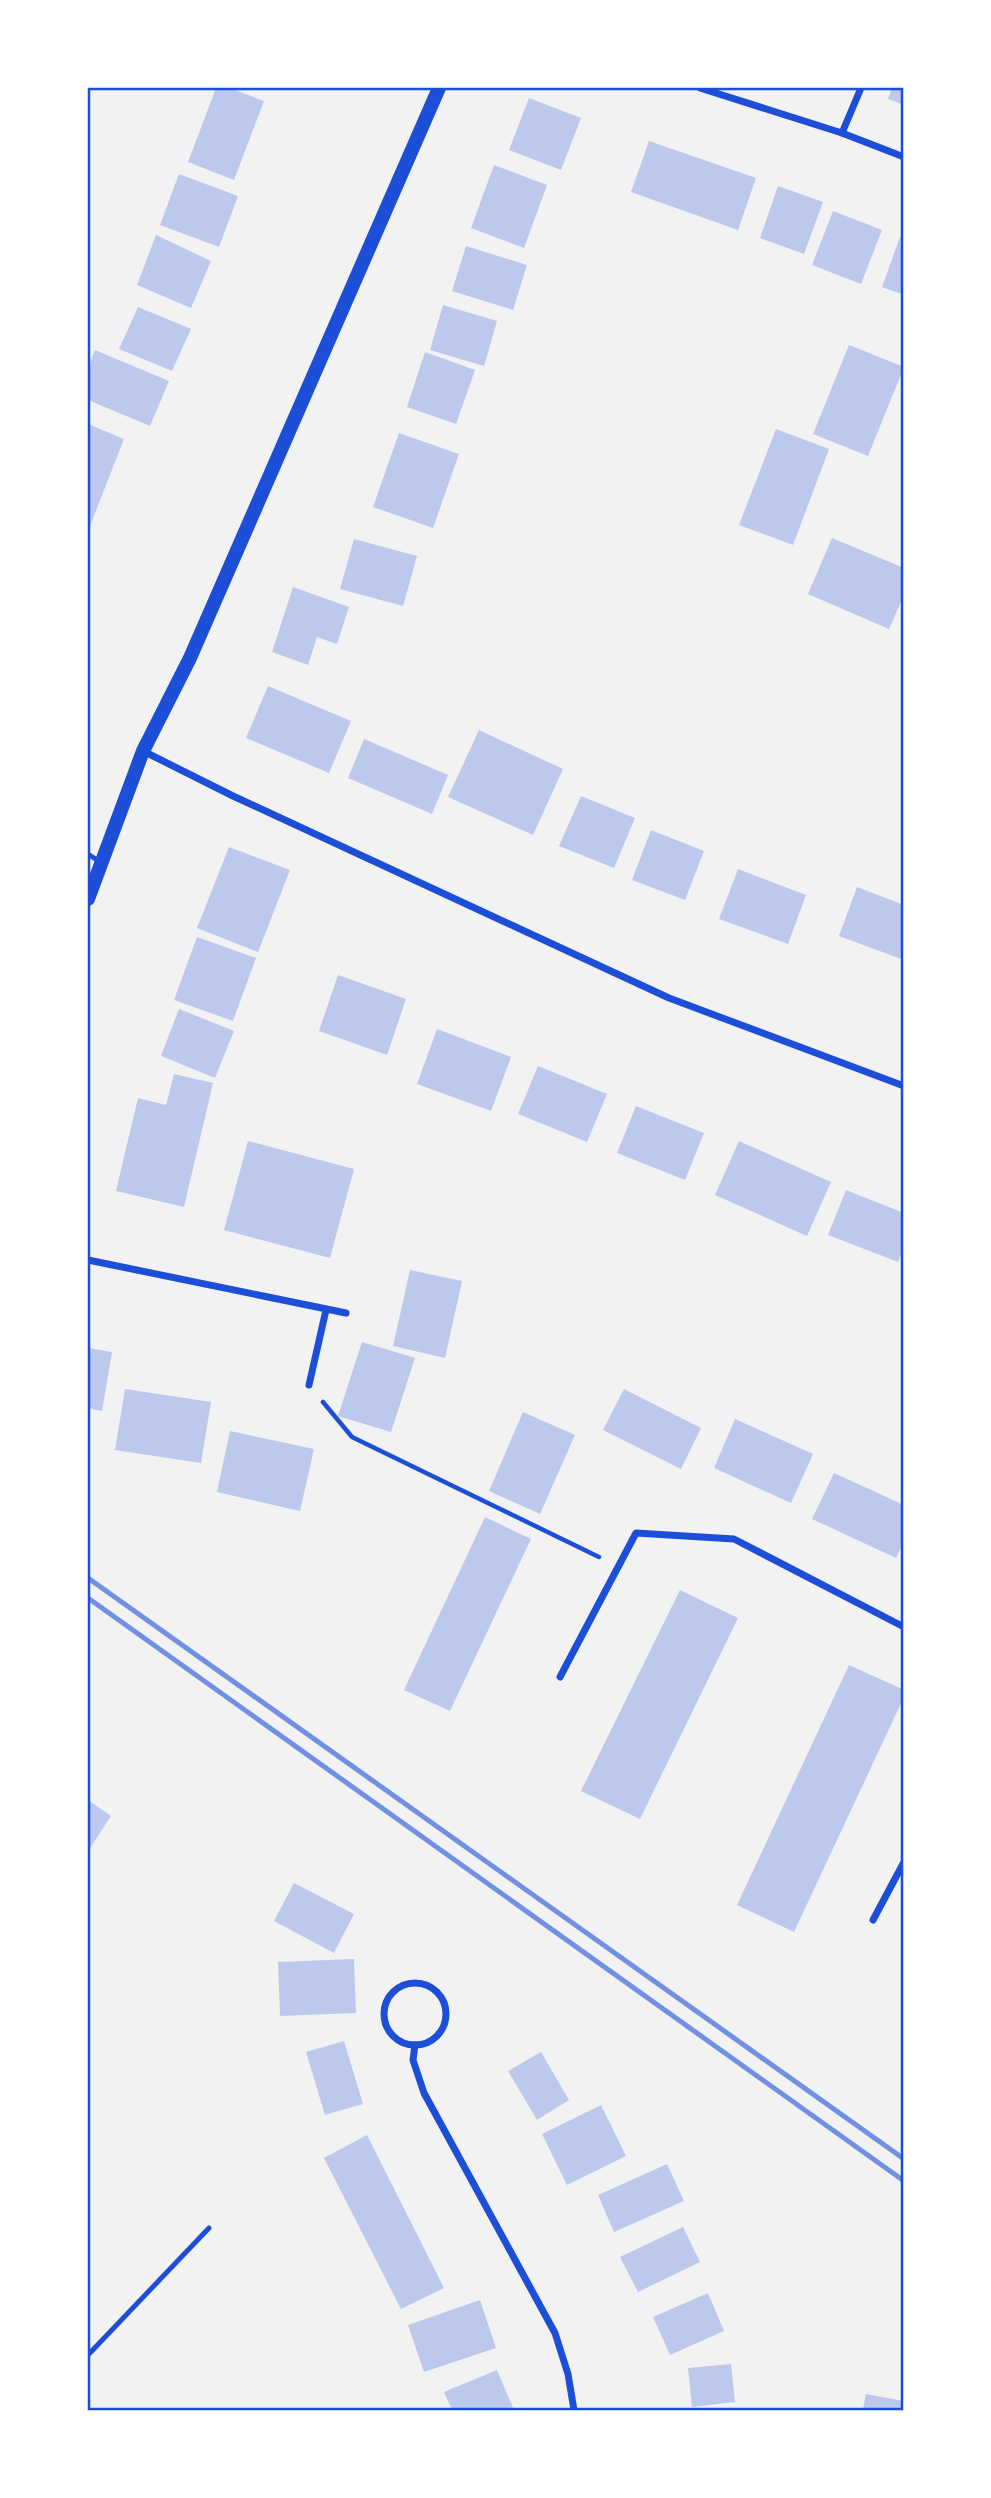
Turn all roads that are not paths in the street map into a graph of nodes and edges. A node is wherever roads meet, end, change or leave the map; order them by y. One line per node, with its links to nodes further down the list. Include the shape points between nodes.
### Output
1 (439, 88): 6 (main road, via 190,658)
2 (700, 88): 4 (street)
3 (861, 88): 4 (street)
4 (842, 133): 5 (street)
5 (904, 157)
6 (143, 751): 8 (main road); 10 (street, via 669,998)
7 (88, 854): 8 (lane)
8 (102, 863): 9 (main road)
9 (88, 899)
10 (904, 1086)
11 (88, 1260): 12 (street)
12 (326, 1311): 13 (street); 14 (street)
13 (346, 1313)
14 (309, 1385)
15 (904, 1627): 16 (street, via 734,1539 636,1533)
16 (560, 1677)
17 (904, 1862): 18 (street)
18 (873, 1920)
19 (415, 2045): 19 (street, via 397,2039 384,2016 392,1993 410,1983 421,1983 443,1999 445,2025 434,2039); 22 (street, via 413,2060 424,2093 555,2333)
20 (209, 2228): 21 (lane)
21 (88, 2355)
22 (574, 2410)

